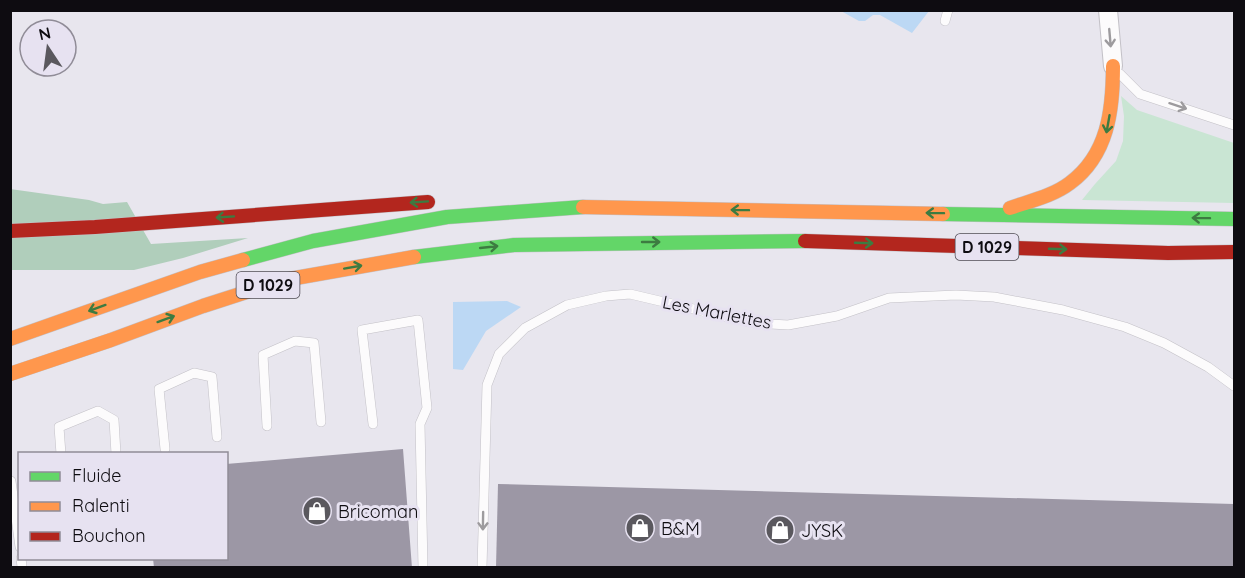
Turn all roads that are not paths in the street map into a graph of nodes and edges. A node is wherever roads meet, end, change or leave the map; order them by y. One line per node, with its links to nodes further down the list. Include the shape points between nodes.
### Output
1 (948, 10): 3 (lane)
2 (1108, 10): 4 (street, one-way to 4)
3 (945, 21)
4 (1113, 66): 5 (lane, one-way to 5, via 1140,94); 9 (main road, one-way to 9, via 1107,132 1091,162 1069,184)
5 (1234, 124)
6 (436, 201): 11 (main road, one-way to 11)
7 (482, 202): 8 (main road)
8 (583, 207): 9 (main road, one-way to 8); 13 (main road, D 1029, one-way to 13, via 447,217 313,241 200,272)
9 (993, 214): 10 (main road, D 1029, one-way to 9)
10 (1234, 219)
11 (10, 231)
12 (1234, 252): 14 (main road, D 1029, one-way to 12, via 284,280 430,254 514,245 805,242)
13 (10, 339)
14 (10, 374)
15 (1234, 386): 26 (lane, Les Marlettes, one-way to 26, via 1173,348 1125,327 994,297 889,298 837,316 788,325 753,323 630,294 567,304 525,328 499,354 487,385)
16 (321, 422): 18 (lane, via 314,343 295,341 263,355)
17 (373, 424): 25 (lane, via 362,330 418,320 427,408 420,424)
18 (267, 426)
19 (217, 437): 20 (lane, via 212,377 194,373 159,389)
20 (165, 449)
21 (61, 452): 22 (lane, via 59,427 98,411 114,420)
22 (116, 452)
23 (11, 481): 24 (lane)
24 (18, 532)
25 (423, 567)
26 (482, 567)

